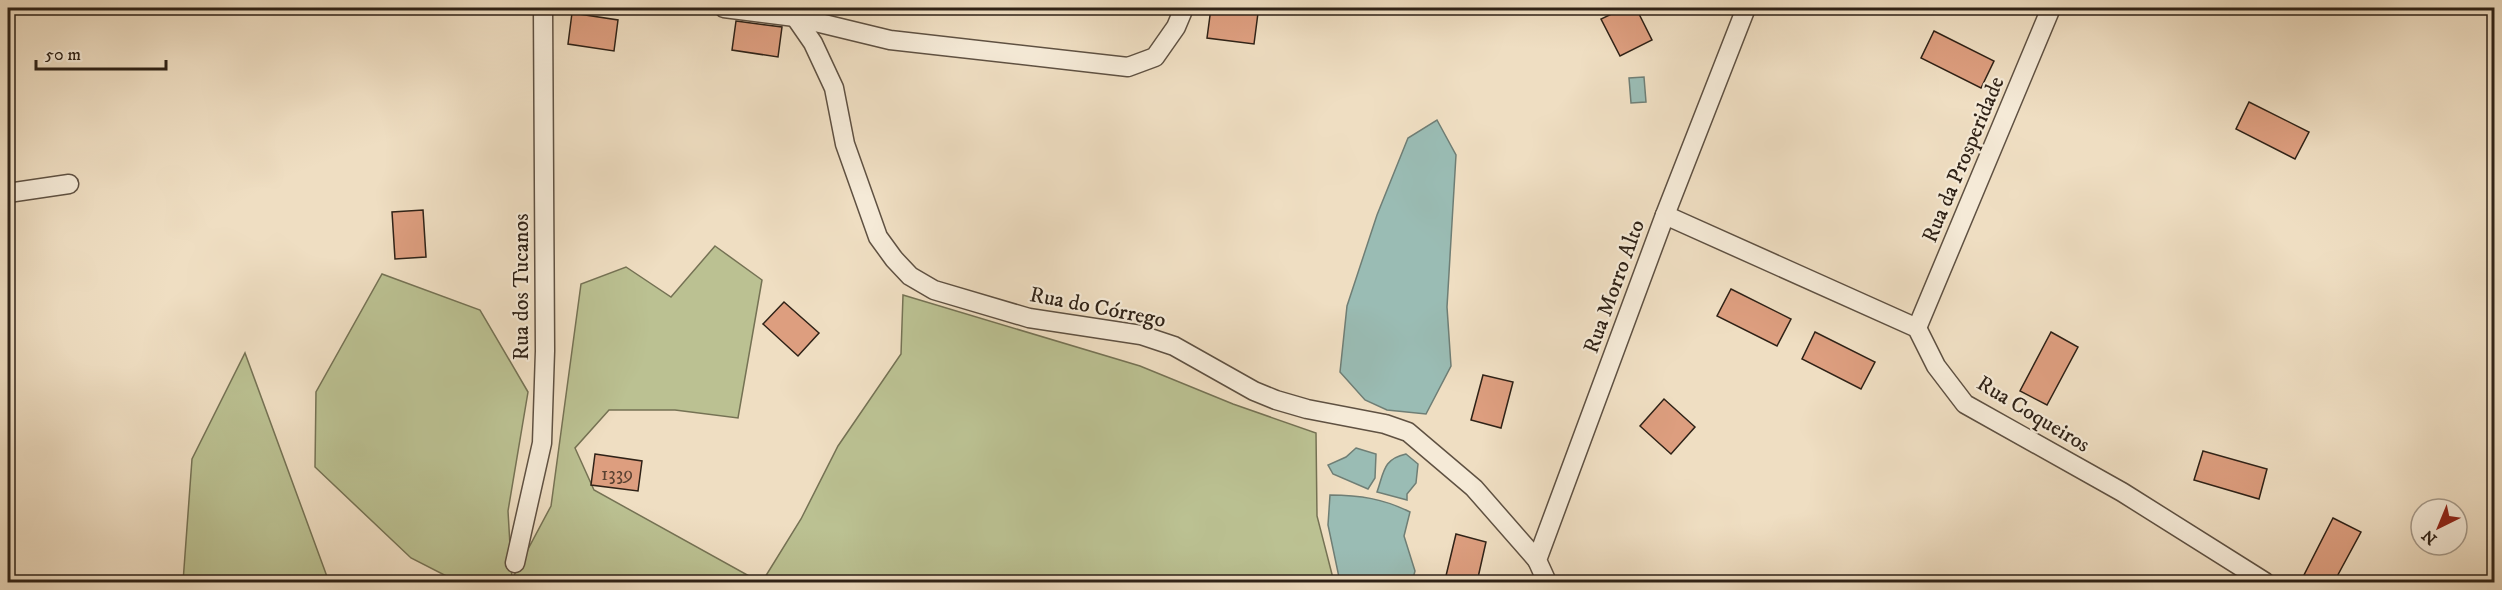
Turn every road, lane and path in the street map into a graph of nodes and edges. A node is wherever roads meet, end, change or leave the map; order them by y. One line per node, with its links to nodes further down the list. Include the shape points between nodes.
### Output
1 (543, 8): 12 (street, Rua dos Tucanos, via 542,443)
2 (724, 8): 6 (street)
3 (1184, 8): 6 (street, via 1155,57 1128,67 890,40)
4 (1746, 8): 9 (street, Rua Morro Alto)
5 (2051, 8): 10 (street, Rua da Prosperidade)
6 (795, 17): 11 (street, Rua do Córrego, via 813,43 834,88 845,144 878,237 910,276 934,290 1029,318 1141,335 1174,346 1276,400 1408,432 1474,488)
7 (69, 184): 8 (street)
8 (8, 193)
9 (1665, 215): 10 (street); 11 (street, Rua Morro Alto)
10 (1917, 328): 14 (street, Rua Coqueiros, via 1936,366 1965,404 2122,492)
11 (1538, 560): 13 (street)
12 (515, 563)
13 (1547, 582)
14 (2265, 582)

